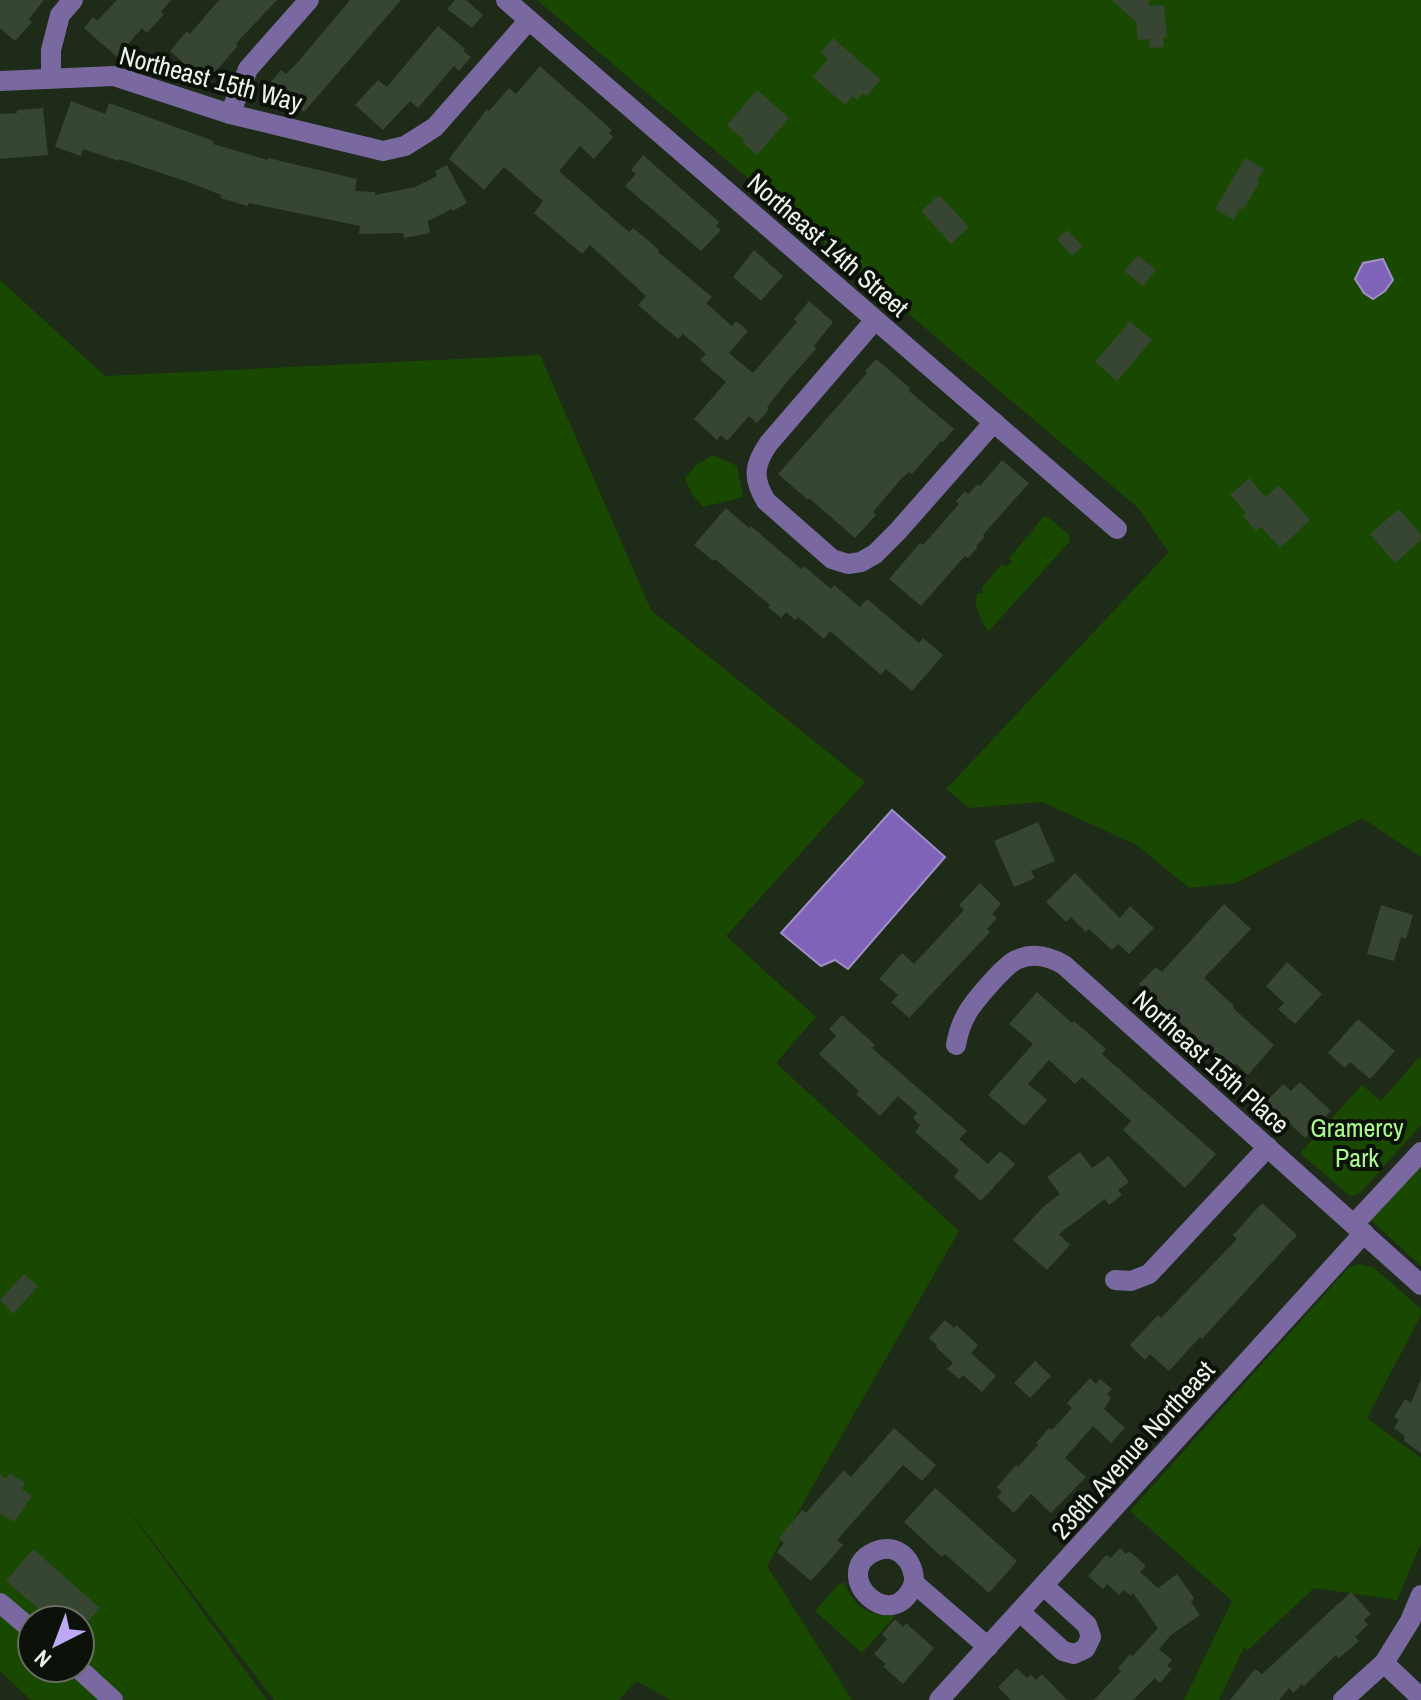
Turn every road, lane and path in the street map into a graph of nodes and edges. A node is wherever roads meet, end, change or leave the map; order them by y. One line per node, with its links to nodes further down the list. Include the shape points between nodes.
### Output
1 (73, 0): 5 (street, via 60,15)
2 (309, 0): 7 (street, via 248,69)
3 (506, 0): 4 (street, Northeast 14th Street)
4 (529, 20): 7 (street, Northeast 15th Way, via 435,127 405,146 383,151); 8 (street, Northeast 14th Street)
5 (51, 78): 6 (street, Northeast 15th Way); 7 (street, Northeast 15th Way, via 114,76)
6 (0, 81)
7 (230, 114)
8 (875, 320): 9 (street, Northeast 14th Street); 9 (street, via 769,443 756,472 766,501 832,559 848,564 875,554)
9 (994, 422): 10 (street, Northeast 14th Street)
10 (1117, 529)
11 (956, 1045): 12 (street, Northeast 15th Place, via 968,1012 1002,972 1015,960 1049,957)
12 (1268, 1147): 14 (street, Northeast 15th Place); 15 (street, via 1149,1274)
13 (1421, 1152): 14 (street, 236th Avenue Northeast)
14 (1359, 1229): 16 (street, Northeast 15th Place); 18 (street, 236th Avenue Northeast)
15 (1115, 1280)
16 (1421, 1285)
17 (914, 1583): 23 (street)
18 (1044, 1586): 21 (street, 236th Avenue Northeast); 21 (street, via 1087,1625 1091,1637 1085,1649 1063,1651)
19 (1421, 1595): 24 (street)
20 (0, 1603): 22 (street)
21 (1020, 1612): 23 (street, 236th Avenue Northeast)
22 (16, 1616)
23 (988, 1647): 28 (street, 236th Avenue Northeast)
24 (1384, 1663): 26 (street); 29 (street)
25 (96, 1684): 27 (street)
26 (1421, 1698)
27 (113, 1700)
28 (939, 1700)
29 (1343, 1700)

